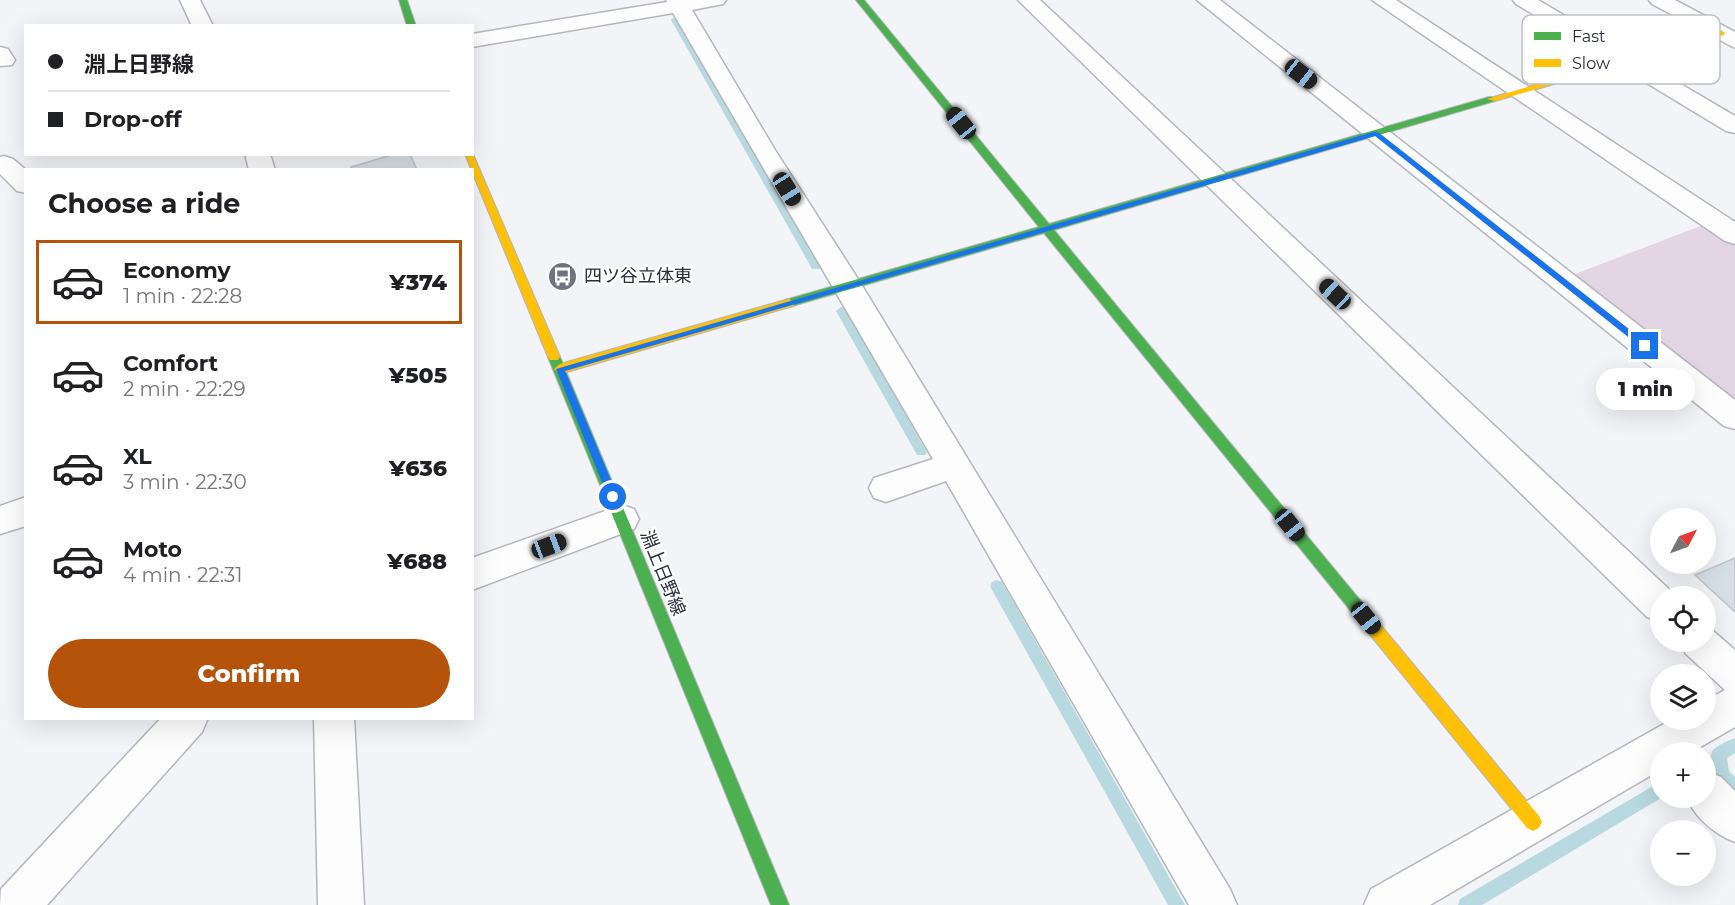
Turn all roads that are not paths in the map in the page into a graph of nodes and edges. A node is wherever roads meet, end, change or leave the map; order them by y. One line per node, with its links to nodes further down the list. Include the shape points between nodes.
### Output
1 (192, 0): 13 (street)
2 (403, 0): 14 (street)
3 (716, 0): 10 (street)
4 (860, 0): 26 (street)
5 (1028, 0): 23 (street)
6 (1207, 0): 20 (street)
7 (1382, 0): 18 (street)
8 (1522, 0): 11 (street)
9 (1659, 0): 12 (street)
10 (678, 3): 15 (street); 28 (street)
11 (1548, 15)
12 (1687, 15)
13 (202, 24)
14 (411, 24)
15 (474, 41)
16 (1547, 84): 18 (street)
17 (1665, 84): 19 (street)
18 (1520, 92): 20 (street); 27 (street)
19 (1735, 126)
20 (1376, 133): 23 (street); 30 (street)
21 (10, 161): 24 (street)
22 (474, 169): 25 (street, 淵上日野線)
23 (1215, 180): 26 (street); 37 (street)
24 (24, 182)
25 (480, 192): 29 (street, 淵上日野線)
26 (1047, 228): 28 (street); 47 (street)
27 (1735, 235)
28 (848, 286): 29 (street); 31 (street)
29 (560, 369): 34 (street, 淵上日野線)
30 (1735, 417)
31 (954, 465): 32 (street); 51 (street)
32 (886, 488)
33 (24, 512): 35 (street)
34 (622, 519): 36 (street); 50 (street, 淵上日野線)
35 (0, 520)
36 (474, 573)
37 (1650, 595)
38 (1710, 652): 39 (street)
39 (1735, 676)
40 (1735, 705): 43 (street)
41 (186, 720): 48 (street)
42 (334, 720): 49 (street)
43 (1677, 742)
44 (1650, 758): 47 (street)
45 (1716, 802): 46 (street)
46 (1735, 821)
47 (1533, 822): 52 (street)
48 (17, 905)
49 (341, 905)
50 (780, 905)
51 (1214, 905)
52 (1387, 905)

